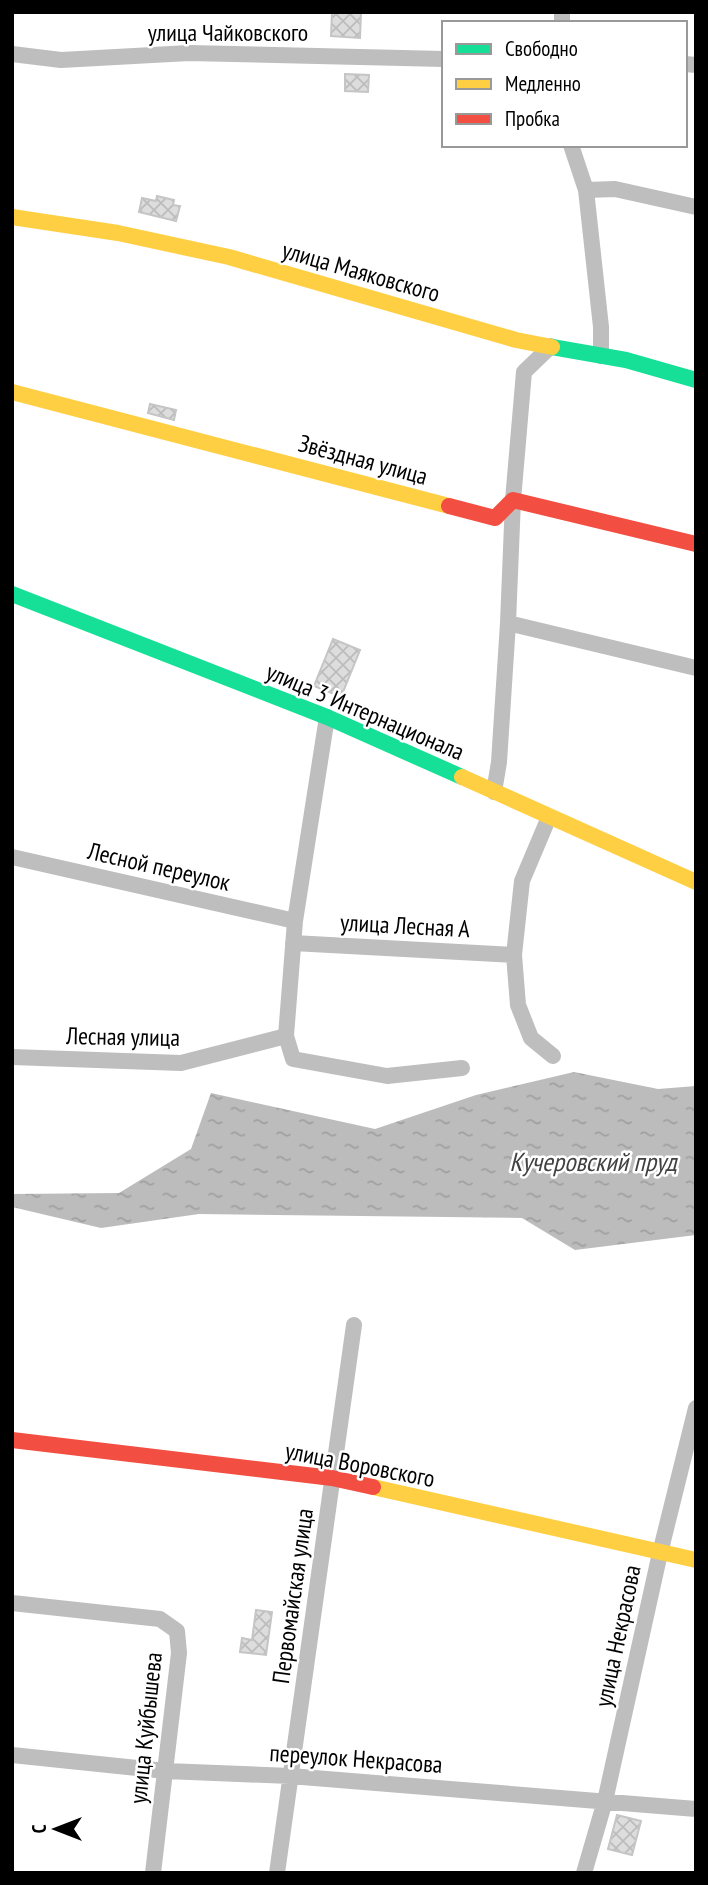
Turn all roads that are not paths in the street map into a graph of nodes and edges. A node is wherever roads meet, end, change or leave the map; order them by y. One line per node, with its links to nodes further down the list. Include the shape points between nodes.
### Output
1 (12, 54): 2 (street, улица Чайковского, via 61,60 189,53)
2 (442, 58)
3 (572, 147): 4 (street)
4 (586, 190): 5 (street, via 615,189); 8 (street)
5 (696, 207)
6 (12, 217): 7 (street, улица Маяковского, via 229,257 516,340)
7 (551, 346): 8 (street, улица Маяковского); 11 (street, via 524,372)
8 (601, 356): 9 (street, улица Маяковского)
9 (696, 380)
10 (12, 392): 11 (street, Звёздная улица, via 495,518)
11 (513, 500): 12 (street); 14 (street)
12 (696, 544)
13 (12, 594): 16 (street, улица 3 Интернационала)
14 (508, 623): 15 (street); 17 (street)
15 (696, 668)
16 (327, 717): 17 (street, улица 3 Интернационала); 21 (street)
17 (494, 792): 18 (street, улица 3 Интернационала)
18 (549, 817): 20 (street, улица 3 Интернационала); 23 (street, via 522,881)
19 (12, 858): 21 (street, Лесной переулок)
20 (696, 882)
21 (295, 921): 22 (street)
22 (293, 943): 23 (street, улица Лесная А); 24 (street)
23 (514, 955): 25 (street, via 518,1005 526,1027 531,1038)
24 (286, 1036): 26 (street, Лесная улица, via 181,1063); 27 (street, via 293,1059 387,1076)
25 (553, 1056)
26 (12, 1057)
27 (462, 1068)
28 (355, 1325): 31 (street, Первомайская улица)
29 (696, 1408): 32 (street, улица Некрасова)
30 (12, 1440): 31 (street, улица Воровского)
31 (332, 1478): 32 (street, улица Воровского); 37 (street, Первомайская улица)
32 (660, 1553): 33 (street, улица Воровского); 38 (street, улица Некрасова)
33 (696, 1560)
34 (12, 1603): 36 (street, улица Куйбышева, via 160,1619 177,1631 179,1653)
35 (12, 1755): 36 (street, переулок Некрасова)
36 (166, 1771): 37 (street, переулок Некрасова); 40 (street, улица Куйбышева)
37 (290, 1776): 38 (street, переулок Некрасова); 41 (street, Первомайская улица)
38 (606, 1801): 39 (street, переулок Некрасова); 42 (street, улица Некрасова)
39 (696, 1809)
40 (153, 1873)
41 (277, 1873)
42 (584, 1873)

